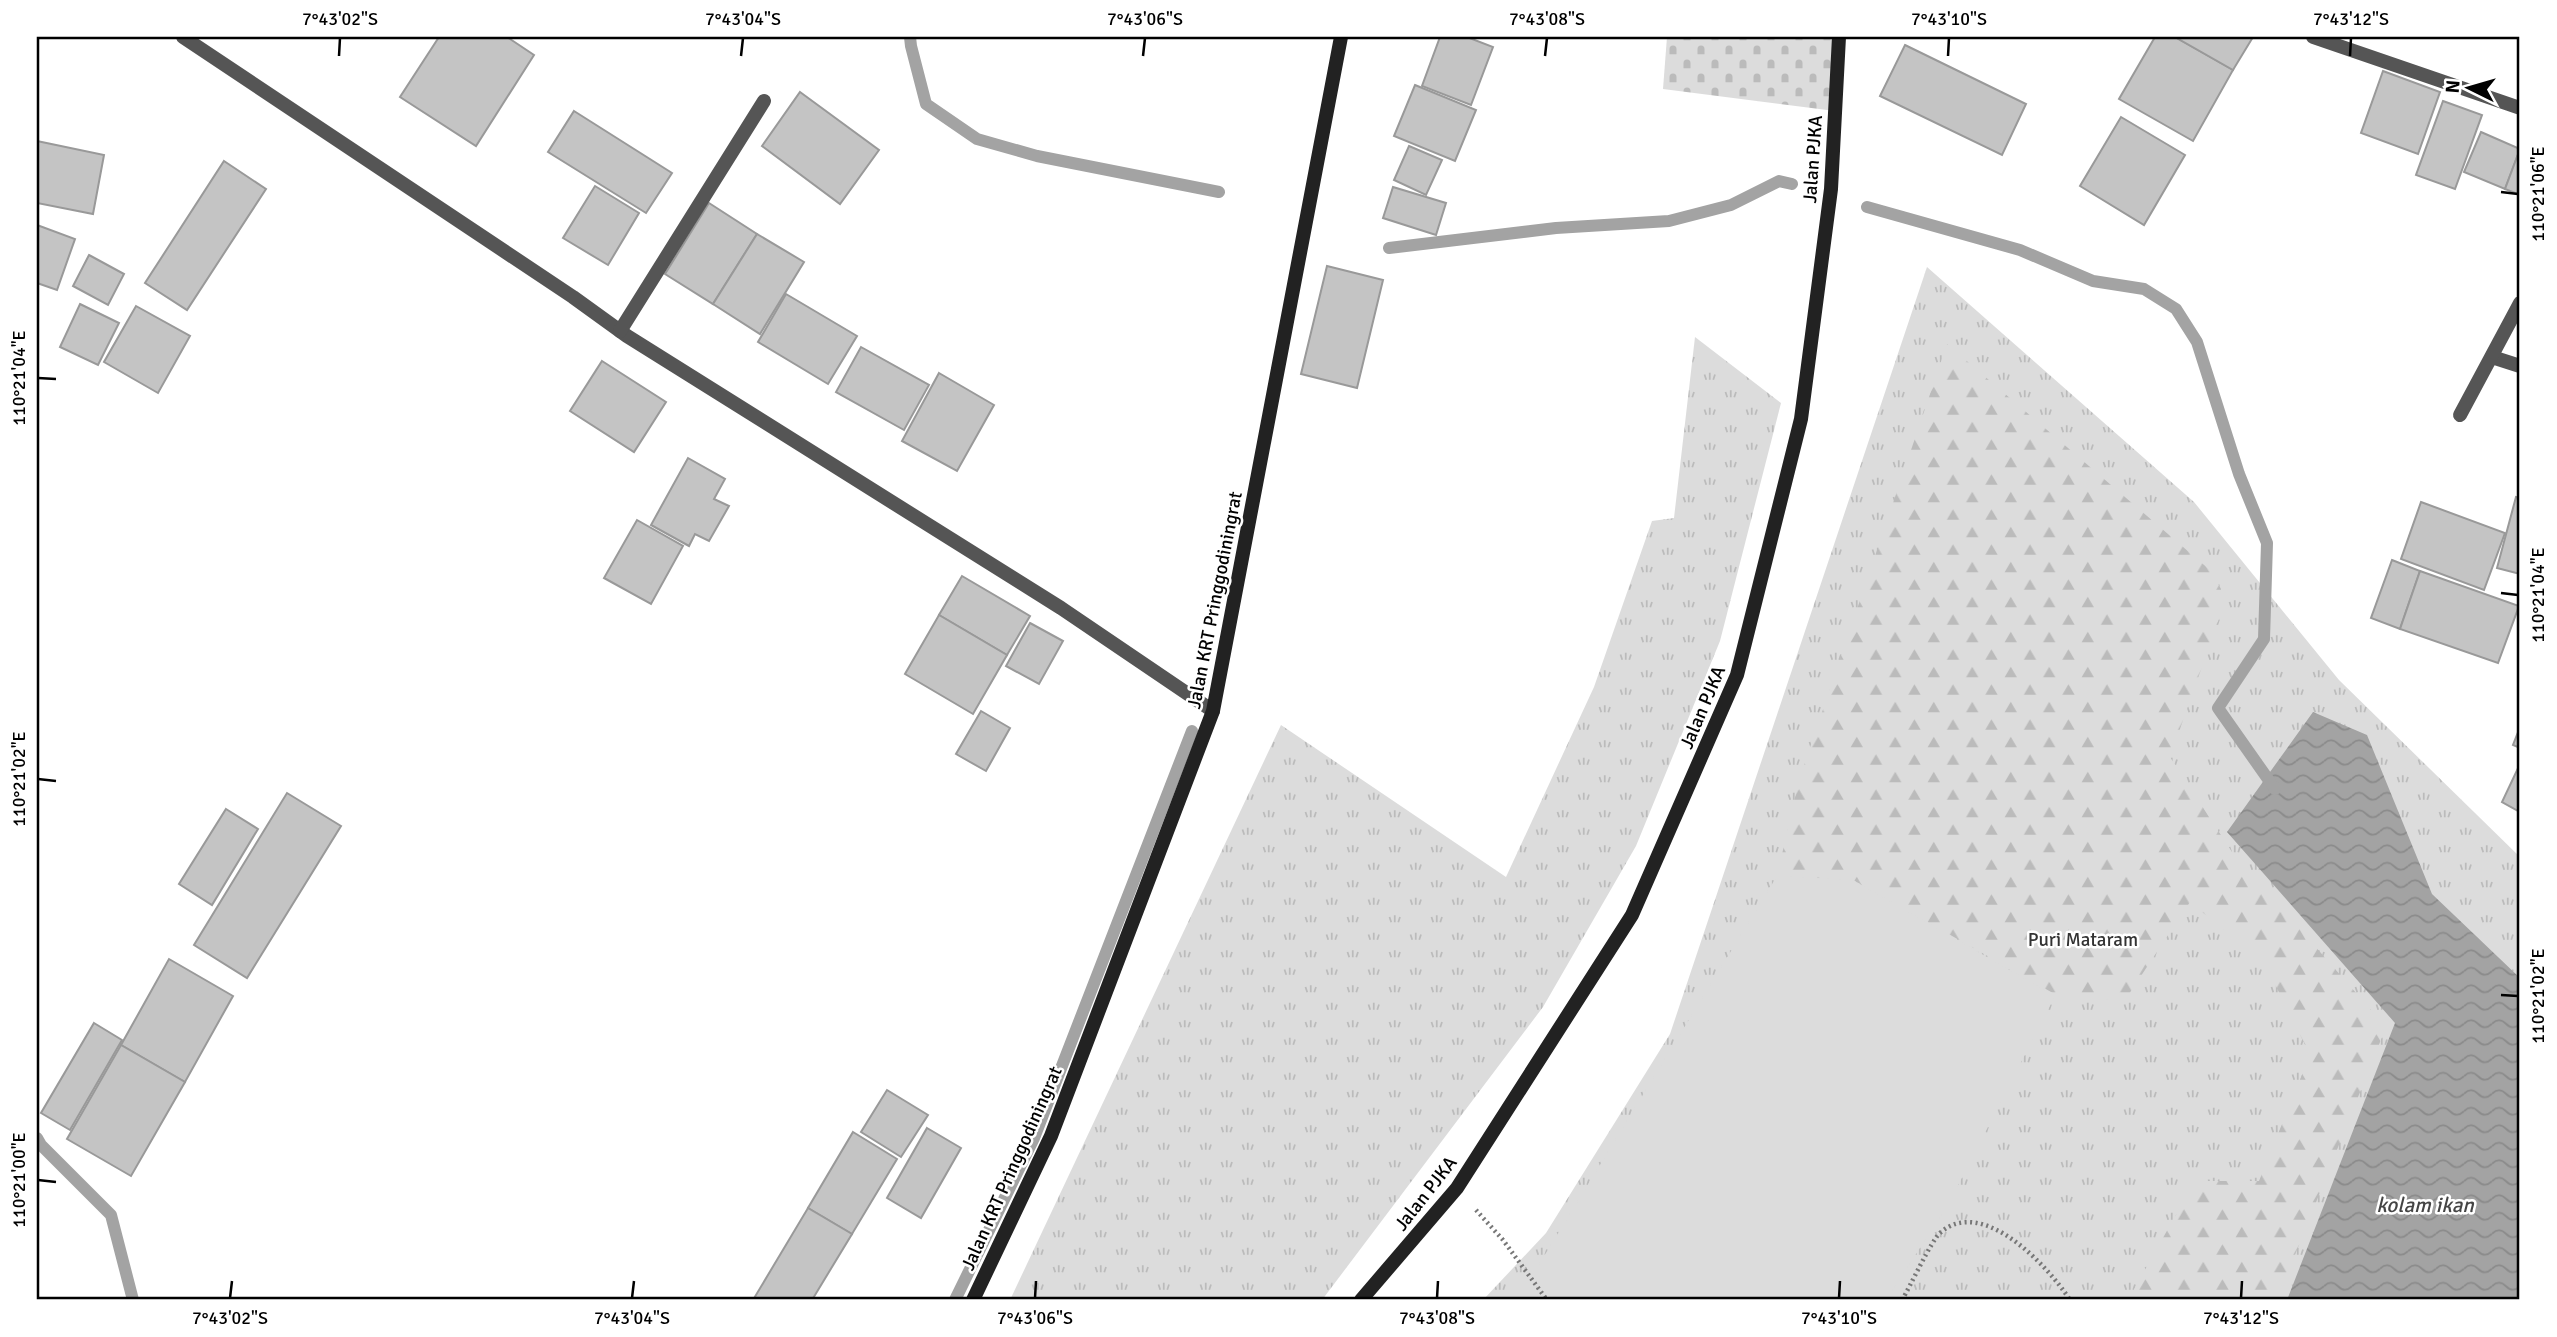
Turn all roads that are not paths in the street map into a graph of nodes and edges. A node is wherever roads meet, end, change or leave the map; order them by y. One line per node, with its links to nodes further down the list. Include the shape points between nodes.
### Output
1 (183, 37): 8 (street)
2 (1341, 37): 12 (main road, Jalan KRT Pringgodiningrat)
3 (1839, 37): 14 (main road, Jalan PJKA, via 1831,189 1801,419 1737,675 1632,915 1457,1188)
4 (2313, 37): 6 (street)
5 (764, 102): 8 (street)
6 (2520, 108)
7 (2520, 303): 9 (street)
8 (620, 331): 12 (street, via 1061,608)
9 (2492, 357): 10 (street); 11 (street)
10 (2520, 366)
11 (2460, 415)
12 (1213, 711): 13 (main road, Jalan KRT Pringgodiningrat, via 1051,1136)
13 (972, 1300)
14 (1362, 1300)

